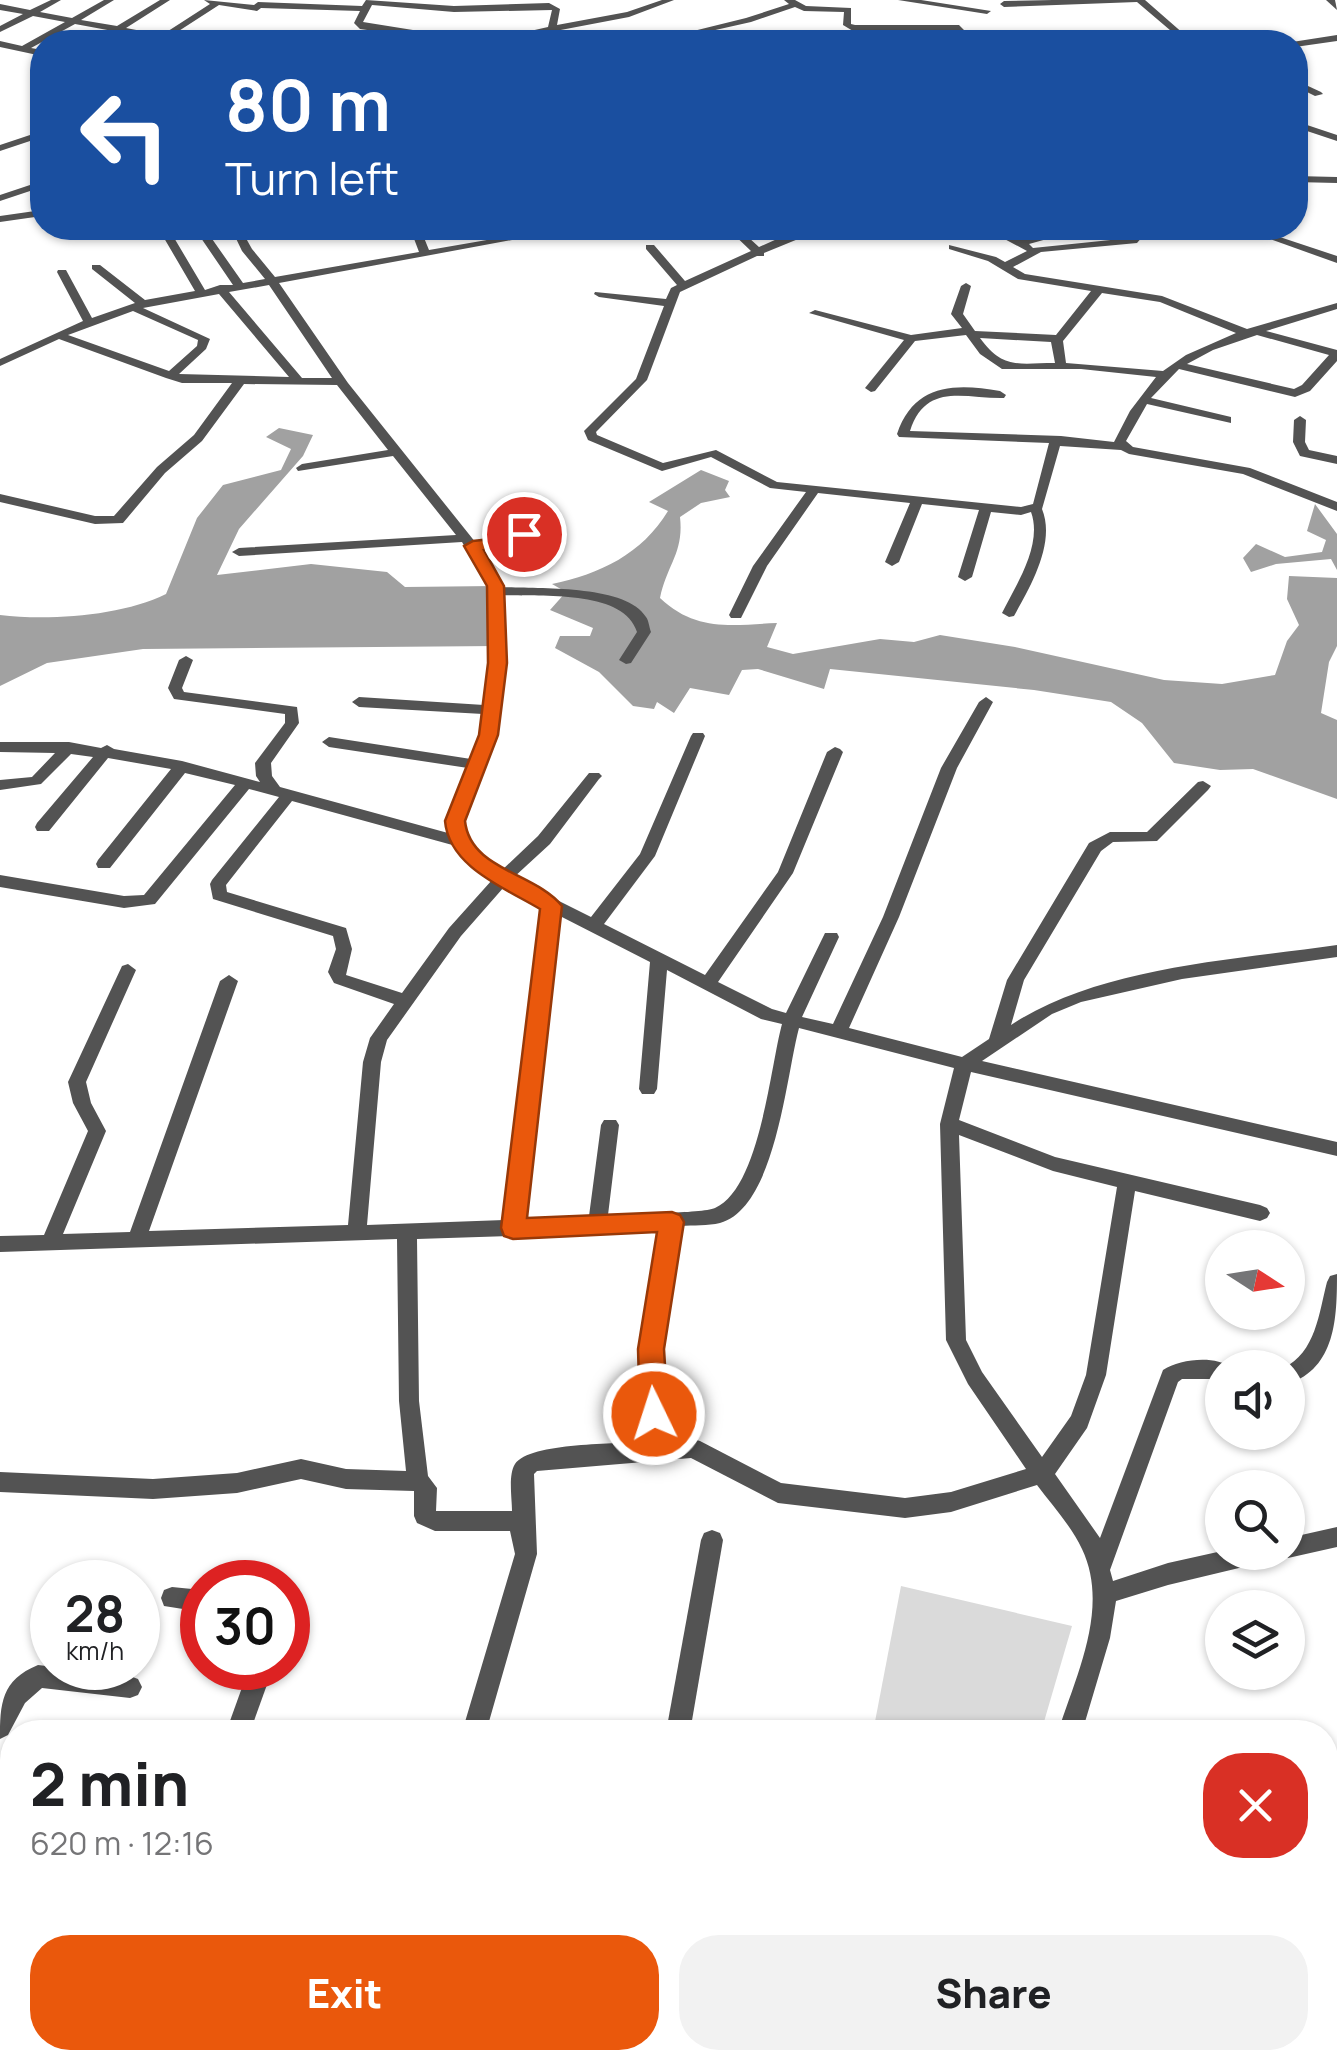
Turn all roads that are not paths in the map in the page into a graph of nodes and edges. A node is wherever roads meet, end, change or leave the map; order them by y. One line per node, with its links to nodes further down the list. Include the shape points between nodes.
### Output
1 (57, 0): 19 (street)
2 (110, 0): 21 (street)
3 (166, 0): 26 (street)
4 (203, 0): 9 (street)
5 (670, 0): 31 (street)
6 (902, 0): 18 (street)
7 (1138, 0): 15 (street); 35 (street)
8 (1330, 0): 17 (street)
9 (218, 2): 11 (street); 27 (street)
10 (792, 2): 14 (street, via 810,9); 32 (street)
11 (258, 4): 12 (street); 28 (street)
12 (368, 4): 13 (street); 29 (street, via 358,23)
13 (464, 4): 20 (street); 31 (street, via 553,6)
14 (842, 4): 22 (street)
15 (1004, 4)
16 (0, 7): 19 (street)
17 (1337, 7)
18 (987, 11)
19 (29, 13): 21 (street); 24 (street)
20 (452, 18)
21 (74, 21): 25 (street); 26 (street)
22 (847, 23): 33 (street); 34 (street)
23 (441, 27): 30 (street)
24 (0, 29)
25 (58, 30)
26 (118, 30)
27 (175, 30)
28 (251, 30)
29 (380, 30)
30 (437, 30)
31 (552, 30)
32 (704, 30)
33 (844, 30)
34 (960, 30)
35 (1174, 30)
36 (1337, 38): 37 (street)
37 (1308, 42)
38 (0, 44): 40 (street)
39 (30, 45): 40 (street)
40 (23, 49): 41 (street)
41 (30, 50)
42 (1308, 90): 43 (street)
43 (1318, 94)
44 (1308, 128): 46 (street)
45 (30, 138): 47 (street)
46 (1337, 138)
47 (0, 148)
48 (1308, 179): 49 (street)
49 (1337, 180)
50 (30, 188): 51 (street)
51 (0, 198)
52 (30, 215): 53 (street)
53 (0, 220)
54 (170, 240): 81 (street)
55 (207, 240): 76 (street)
56 (242, 240): 75 (street)
57 (420, 240): 69 (street)
58 (504, 240): 69 (street)
59 (745, 240): 70 (street)
60 (785, 240): 70 (street)
61 (1011, 240): 65 (street)
62 (1032, 240): 65 (street)
63 (1134, 240): 68 (street)
64 (1279, 240): 71 (street)
65 (1018, 244): 68 (street)
66 (650, 247): 77 (street)
67 (952, 247): 73 (street)
68 (1034, 250): 73 (street)
69 (425, 254): 75 (street)
70 (760, 254): 77 (street)
71 (1337, 260)
72 (96, 267): 84 (street)
73 (1004, 267): 80 (street, via 1022,277)
74 (62, 272): 87 (street)
75 (271, 280): 76 (street); 100 (street)
76 (239, 285): 79 (street)
77 (683, 285): 83 (street)
78 (966, 286): 88 (street, via 956,312)
79 (220, 288): 81 (street); 98 (street)
80 (1098, 289): 89 (street, via 1162,300); 92 (street)
81 (201, 292): 84 (street)
82 (598, 294): 83 (street)
83 (670, 303): 111 (street, via 641,380 589,434 662,467 716,455 763,482)
84 (137, 306): 87 (street); 97 (street, via 204,339)
85 (1337, 306): 89 (street)
86 (815, 312): 91 (street)
87 (90, 322): 90 (street)
88 (969, 332): 91 (street); 92 (street); 95 (street, via 1002,366)
89 (1254, 333): 93 (street); 96 (street)
90 (58, 335): 94 (street); 97 (street)
91 (912, 338): 101 (street)
92 (1059, 339): 95 (street)
93 (1337, 354): 96 (street, via 1295,393)
94 (0, 362)
95 (1061, 366): 96 (street)
96 (1172, 370): 103 (street)
97 (170, 376): 99 (street)
98 (298, 379): 99 (street); 100 (street)
99 (240, 381): 112 (street, via 198,438 118,520)
100 (344, 382): 108 (street)
101 (871, 388)
102 (1000, 395): 106 (street, via 966,388 942,392 916,412 903,434)
103 (1145, 400): 104 (street); 107 (street)
104 (1227, 420)
105 (1300, 420): 109 (street, via 1304,452)
106 (1061, 440): 107 (street); 117 (street, via 1052,445)
107 (1121, 446): 116 (street, via 1246,471)
108 (397, 452): 110 (street); 118 (street)
109 (1337, 460)
110 (302, 468)
111 (814, 490): 113 (street); 124 (street, via 760,566)
112 (0, 498)
113 (918, 499): 115 (street); 120 (street)
114 (533, 500): 118 (street, via 519,540)
115 (986, 507): 117 (street); 121 (street)
116 (1337, 507)
117 (1036, 509): 123 (street, via 1039,540)
118 (470, 542): 119 (street); 122 (street)
119 (240, 552)
120 (892, 562)
121 (965, 577)
122 (496, 591): 126 (street, via 629,605 642,617 644,632); 129 (street)
123 (1009, 614)
124 (736, 615)
125 (186, 660): 142 (street, via 175,688 179,696 292,710 292,723 262,763 264,776)
126 (626, 660)
127 (359, 702): 129 (street)
128 (986, 702): 158 (street, via 948,768 892,916)
129 (492, 710): 136 (street)
130 (698, 736): 149 (street, via 647,856)
131 (330, 742): 136 (street)
132 (0, 747): 133 (street)
133 (69, 747): 134 (street); 140 (street, via 36,781)
134 (108, 750): 137 (street); 143 (street)
135 (834, 752): 155 (street, via 786,872)
136 (478, 764): 144 (street, via 455,821)
137 (182, 766): 139 (street); 145 (street)
138 (594, 776): 146 (street, via 544,840)
139 (244, 784): 142 (street); 147 (street, via 149,900 124,902)
140 (0, 785)
141 (1203, 786): 159 (street, via 1157,833 1110,838 1096,847 1016,980)
142 (282, 794): 144 (street); 156 (street, via 218,884 219,895 340,932 340,979)
143 (43, 827)
144 (462, 842): 146 (street, via 471,857)
145 (104, 864)
146 (502, 878): 148 (street); 156 (street)
147 (0, 881)
148 (551, 906): 149 (street); 169 (street)
149 (593, 927): 152 (street)
150 (831, 937): 157 (street)
151 (1337, 950): 159 (street, via 1077,997)
152 (659, 960): 155 (street); 161 (street)
153 (128, 970): 173 (street, via 76,1082 97,1131)
154 (228, 981): 172 (street)
155 (706, 984): 157 (street)
156 (406, 1000): 171 (street, via 374,1050)
157 (792, 1021): 158 (street); 167 (street, via 745,1195 718,1216)
158 (838, 1032): 160 (street)
159 (997, 1040): 160 (street)
160 (964, 1064): 162 (street); 164 (street)
161 (648, 1089)
162 (949, 1124): 165 (street, via 1030,1157); 179 (street, via 956,1340)
163 (610, 1125): 168 (street)
164 (1337, 1149)
165 (1127, 1182): 166 (street); 179 (street, via 1096,1375 1080,1420)
166 (1260, 1213)
167 (672, 1222): 168 (street); 178 (street, via 651,1349)
168 (598, 1225): 169 (street)
169 (513, 1228): 170 (street)
170 (407, 1232): 171 (street); 180 (street, via 409,1401)
171 (357, 1234): 172 (street)
172 (136, 1241): 173 (street)
173 (50, 1243): 174 (street)
174 (0, 1244)
175 (1337, 1282): 176 (street)
176 (1305, 1366)
177 (1205, 1370): 187 (street, via 1170,1376)
178 (656, 1449): 179 (street, via 693,1448 778,1493 904,1508 965,1498); 182 (street, via 532,1462 521,1482)
179 (1043, 1473): 187 (street)
180 (418, 1481): 181 (street, via 346,1479 301,1469 237,1483 153,1489); 182 (street, via 426,1488 425,1516 435,1521 513,1521)
181 (0, 1482)
182 (523, 1527): 195 (street, via 526,1554)
183 (1337, 1537): 185 (street)
184 (712, 1540): 196 (street)
185 (1305, 1544)
186 (1205, 1566): 188 (street)
187 (1100, 1568): 188 (street)
188 (1106, 1594): 197 (street)
189 (172, 1598): 190 (street)
190 (180, 1599)
191 (30, 1683): 193 (street)
192 (252, 1690): 194 (street)
193 (4, 1720)
194 (242, 1720)
195 (478, 1720)
196 (680, 1720)
197 (1074, 1720)

